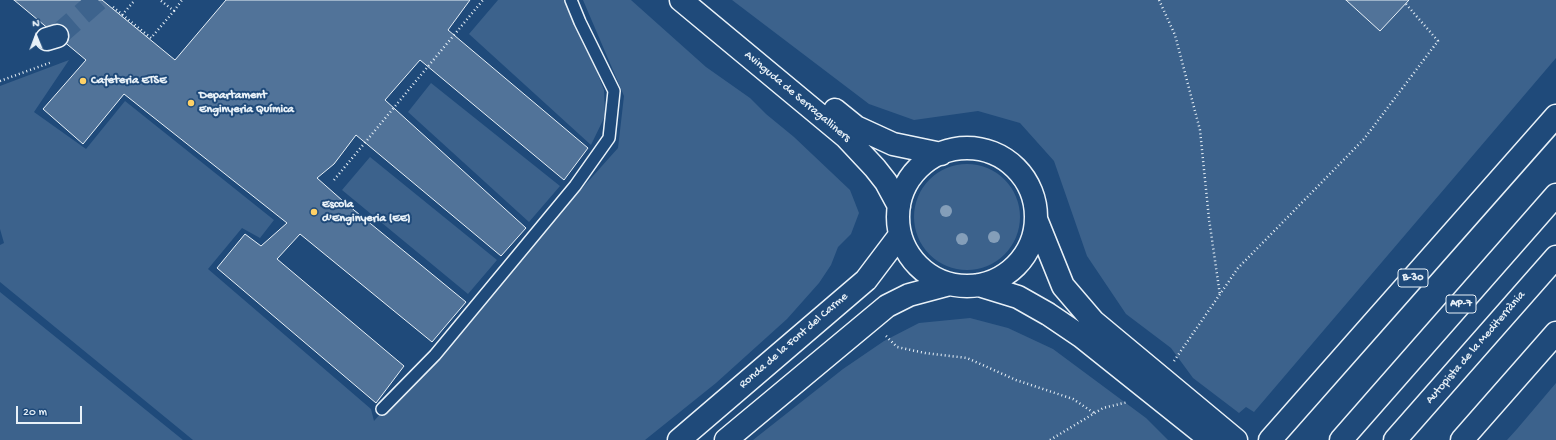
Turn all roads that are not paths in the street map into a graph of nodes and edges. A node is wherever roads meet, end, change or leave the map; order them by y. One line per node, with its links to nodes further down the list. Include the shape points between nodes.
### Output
1 (571, 0): 15 (lane, via 614,91 609,138 575,186 435,355)
2 (681, 0): 7 (main road, Avinguda de Serragalliners, via 846,137 886,182)
3 (701, 0): 5 (main road, Avinguda de Serragalliners, via 856,127 893,144)
4 (1556, 116): 20 (main road, B-30)
5 (941, 154): 7 (main road, via 923,164 913,174); 8 (main road, via 969,148 990,152 1003,158 1020,172 1028,184 1034,197)
6 (1556, 195): 21 (main road, AP-7)
7 (899, 206): 9 (main road)
8 (1036, 219): 12 (main road, via 1033,239 1020,262 998,279); 14 (main road, via 1063,286 1093,321)
9 (900, 235): 11 (main road, via 918,266); 16 (main road, Ronda de la Font del Carme, via 866,280)
10 (1556, 257): 22 (main road, Autopista de la Mediterrània)
11 (950, 284): 12 (main road); 17 (main road, via 909,295 888,306)
12 (979, 285): 14 (main road, via 1018,297 1048,314)
13 (1556, 333): 23 (main road)
14 (1182, 406): 18 (main road); 19 (main road)
15 (382, 409)
16 (679, 440)
17 (726, 440)
18 (1211, 440)
19 (1236, 440)
20 (1270, 440)
21 (1341, 440)
22 (1395, 440)
23 (1462, 440)

